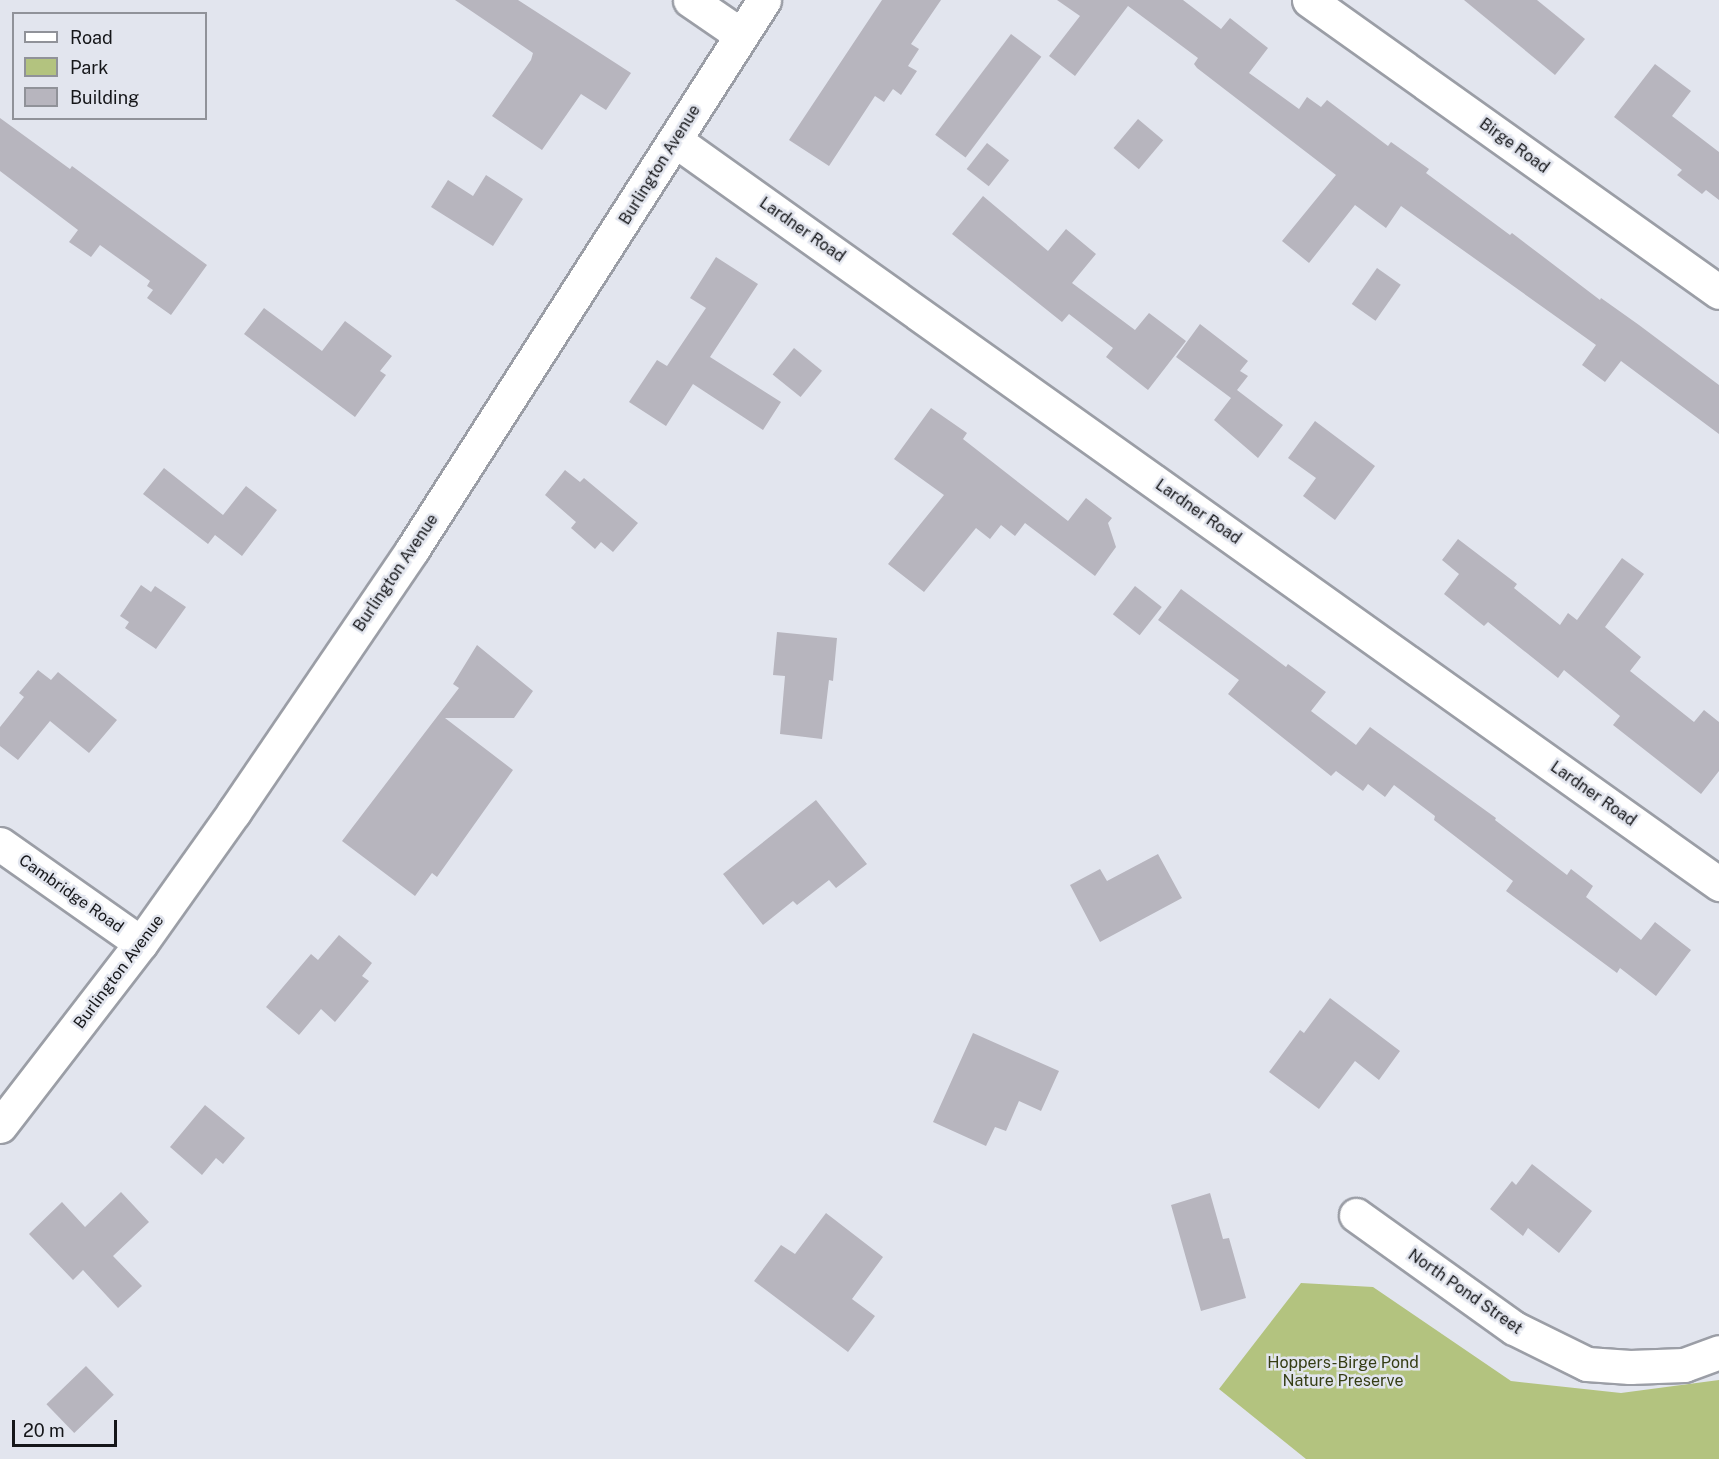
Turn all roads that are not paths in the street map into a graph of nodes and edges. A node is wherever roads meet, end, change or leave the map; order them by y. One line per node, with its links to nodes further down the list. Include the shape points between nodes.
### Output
1 (690, 0): 4 (street)
2 (764, 0): 4 (street, Burlington Avenue)
3 (1309, 0): 6 (street, Birge Road)
4 (741, 35): 5 (street, Burlington Avenue)
5 (676, 141): 8 (street, Lardner Road); 9 (street, Burlington Avenue, via 412,550)
6 (1719, 292)
7 (0, 844): 9 (street, Cambridge Road)
8 (1719, 884)
9 (141, 943): 10 (street, Burlington Avenue)
10 (0, 1126)
11 (1356, 1215): 12 (street, North Pond Street, via 1514,1328 1587,1364 1630,1368 1684,1365)
12 (1719, 1352)

